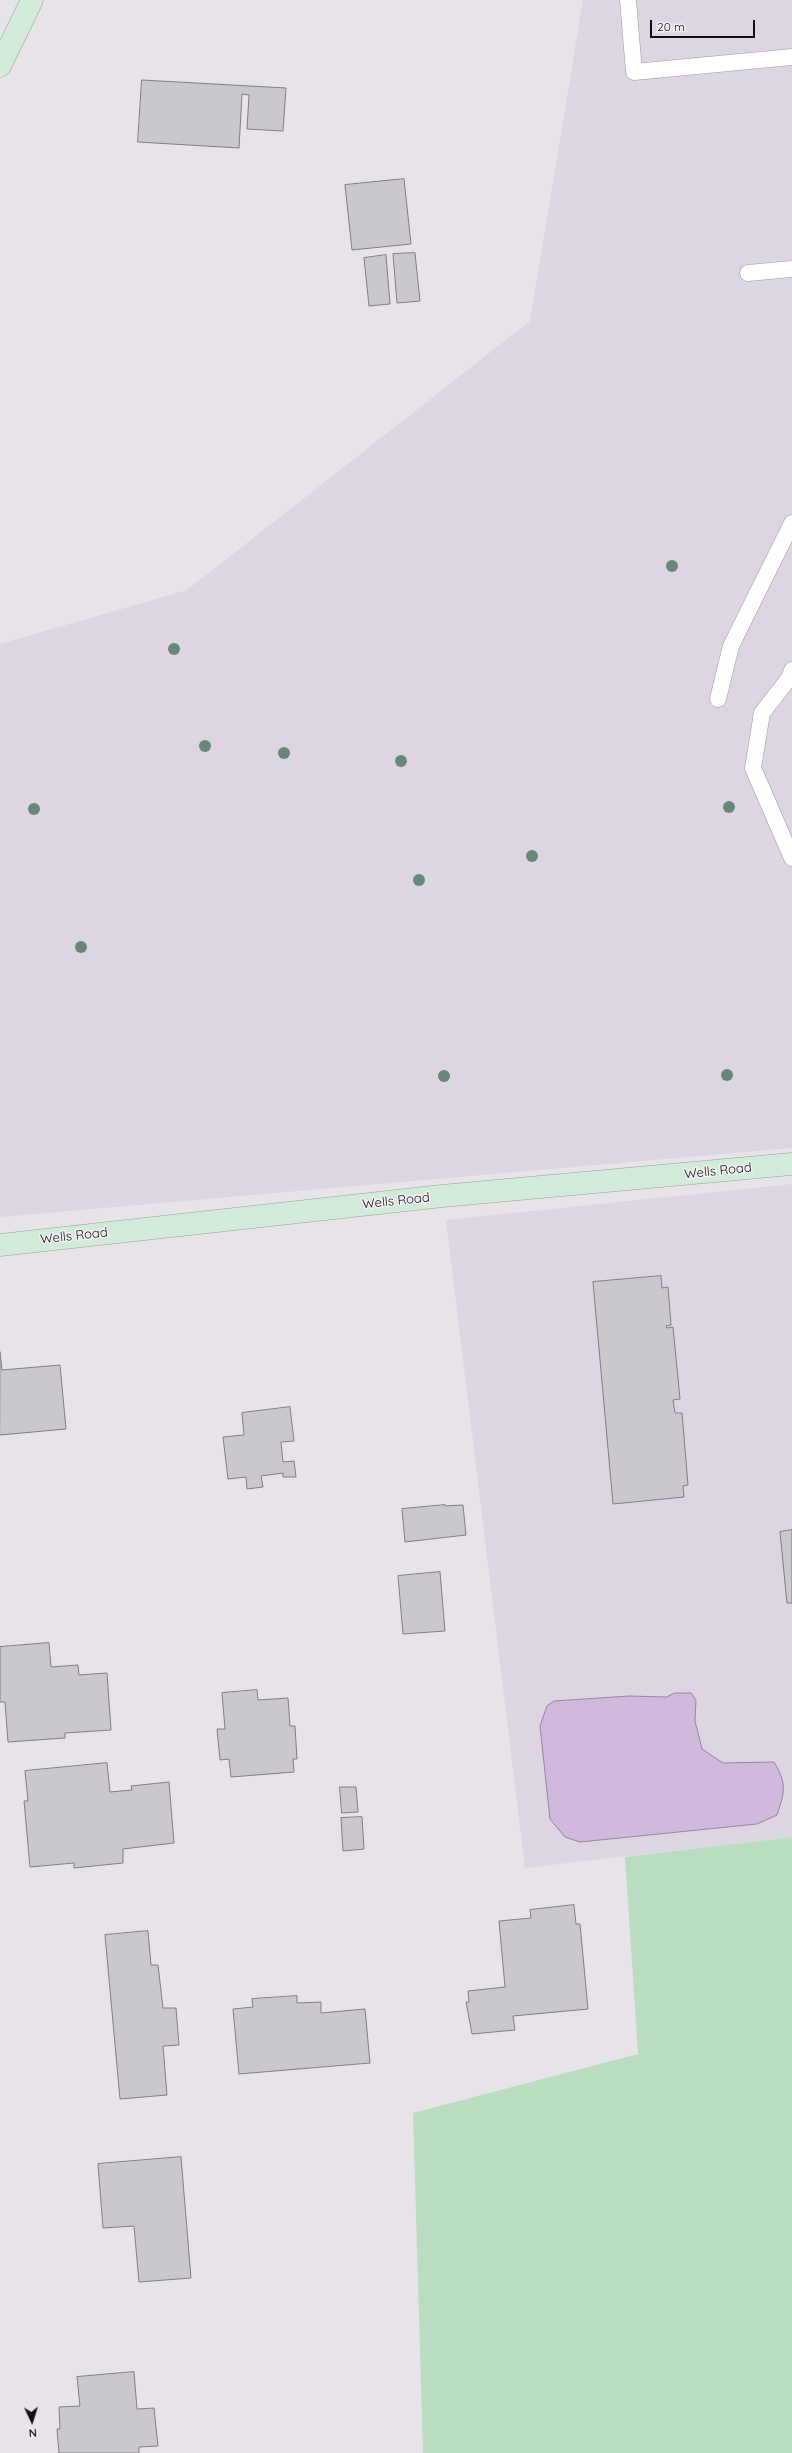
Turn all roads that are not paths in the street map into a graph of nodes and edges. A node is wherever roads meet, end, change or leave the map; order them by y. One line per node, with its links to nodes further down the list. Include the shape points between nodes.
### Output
1 (32, 0): 4 (street)
2 (628, 0): 3 (lane, via 634,72)
3 (792, 57)
4 (0, 66)
5 (792, 269): 6 (lane)
6 (748, 273)
7 (792, 524): 9 (lane, via 731,646)
8 (792, 670): 10 (lane, via 790,677 762,713 753,768)
9 (718, 699)
10 (792, 858)
11 (792, 1164): 12 (street, Wells Road, via 442,1196)
12 (0, 1244)

